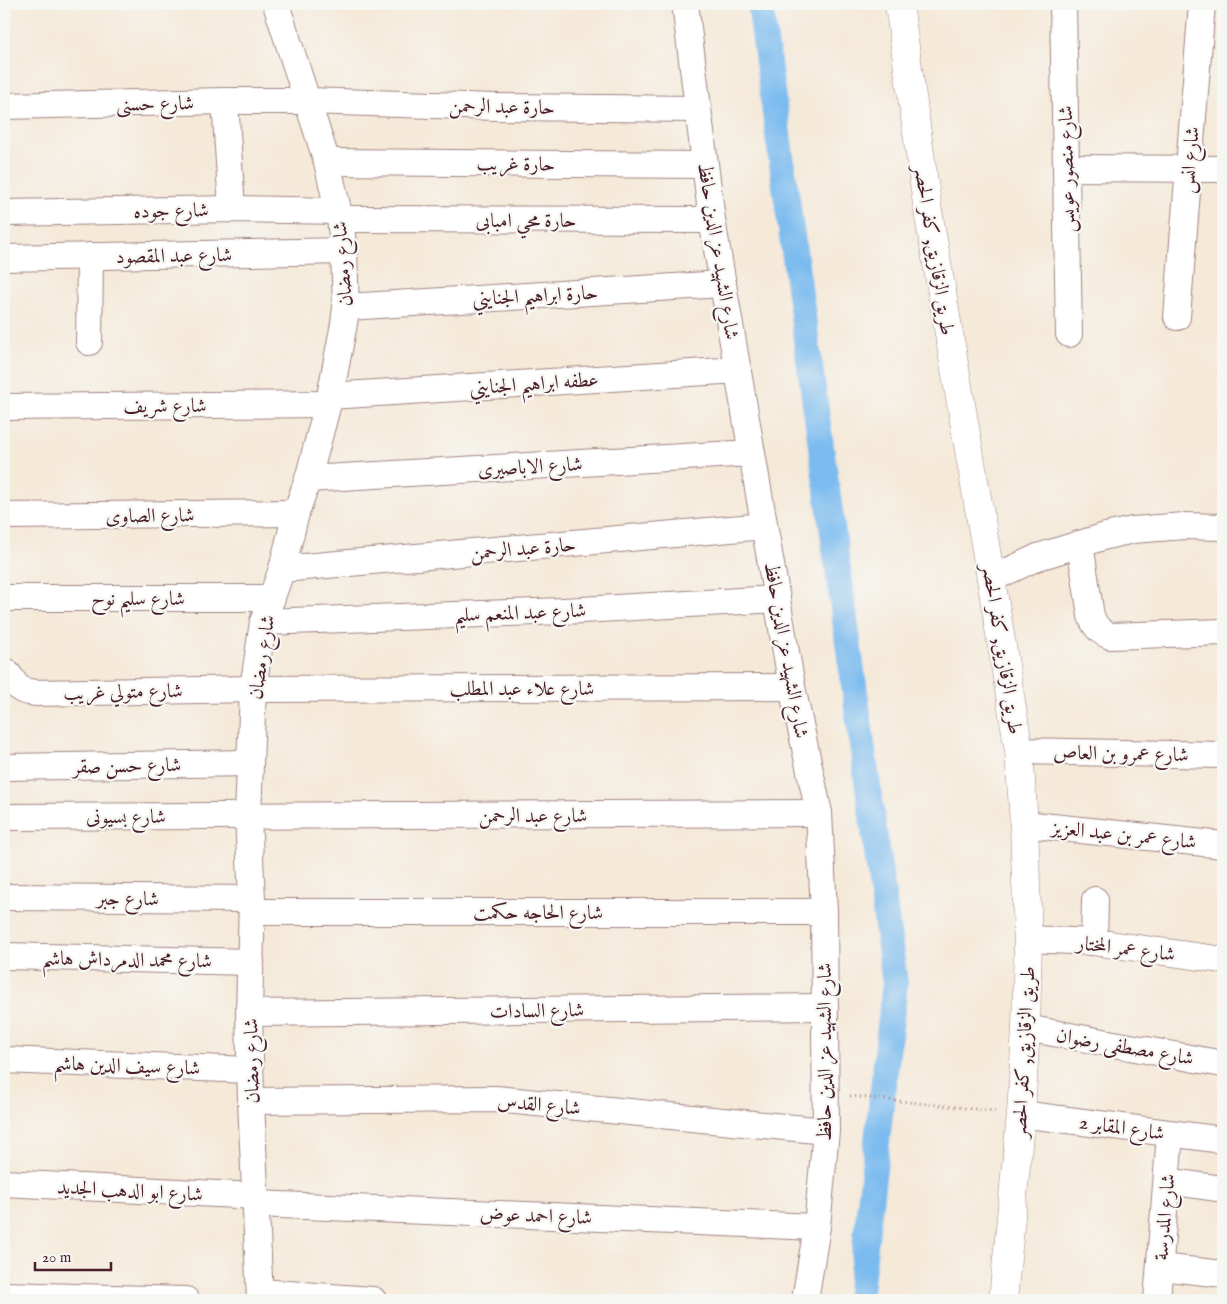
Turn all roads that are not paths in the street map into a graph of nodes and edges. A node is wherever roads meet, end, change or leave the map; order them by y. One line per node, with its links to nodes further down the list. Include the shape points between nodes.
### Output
1 (276, 4): 7 (street, شارع رمضان)
2 (685, 4): 9 (street, شارع الشهيد عز الدين حافظ)
3 (900, 4): 38 (main road, طريق الزقازيق, كفر الحصر, via 928,211)
4 (1062, 4): 12 (street, شارع منصور عويس)
5 (1202, 4): 13 (street, شارع انس)
6 (225, 101): 7 (street, شارع حسنى); 8 (street, شارع حسنى); 15 (street)
7 (307, 101): 9 (street, حارة عبد الرحمن); 10 (street, شارع رمضان)
8 (4, 106)
9 (698, 109): 11 (street, شارع الشهيد عز الدين حافظ)
10 (327, 162): 11 (street, حارة غريب); 17 (street, شارع رمضان)
11 (705, 165): 18 (street, شارع الشهيد عز الدين حافظ)
12 (1066, 168): 13 (street); 25 (street, شارع منصور عويس)
13 (1188, 169): 14 (street); 24 (street, شارع انس)
14 (1223, 169)
15 (232, 209): 16 (street, شارع جوده); 17 (street, شارع جوده)
16 (4, 213)
17 (339, 215): 18 (street, حارة محي امبابى); 19 (street, شارع رمضان)
18 (712, 220): 22 (street, شارع الشهيد عز الدين حافظ)
19 (344, 251): 20 (street, شارع عبد المقصود); 23 (street, شارع رمضان)
20 (90, 256): 21 (street, شارع عبد المقصود); 26 (street)
21 (4, 258)
22 (723, 284): 23 (street, حارة ابراهيم الجنايني); 27 (street, شارع الشهيد عز الدين حافظ)
23 (346, 307): 28 (street, شارع رمضان)
24 (1177, 317)
25 (1069, 334)
26 (89, 342)
27 (738, 370): 28 (street, عطفه ابراهيم الجنايني); 30 (street, شارع الشهيد عز الدين حافظ)
28 (328, 400): 29 (street, شارع شريف); 31 (street, شارع رمضان)
29 (4, 407)
30 (752, 453): 31 (street, شارع الاباصيرى); 34 (street, شارع الشهيد عز الدين حافظ)
31 (308, 479): 32 (street, شارع رمضان)
32 (296, 513): 33 (street, شارع الصاوى); 37 (street, شارع رمضان)
33 (4, 516)
34 (764, 526): 37 (street, حارة عبد الرحمن); 41 (street, شارع الشهيد عز الدين حافظ)
35 (1223, 527): 36 (street, via 1133,530)
36 (1080, 544): 38 (street, via 1038,557); 43 (street, via 1091,616 1101,632 1110,636)
37 (282, 569): 40 (street, شارع رمضان)
38 (992, 579): 47 (main road, طريق الزقازيق, كفر الحصر)
39 (4, 598): 40 (street, شارع سليم نوح)
40 (272, 598): 42 (street, شارع رمضان)
41 (776, 599): 42 (street, شارع عبد المنعم سليم); 45 (street, شارع الشهيد عز الدين حافظ)
42 (263, 622): 46 (street, شارع رمضان)
43 (1223, 632)
44 (4, 670): 46 (street, شارع متولي غريب, via 23,691 35,692)
45 (792, 687): 46 (street, شارع علاء عبد المطلب); 51 (street, شارع الشهيد عز الدين حافظ)
46 (253, 690): 49 (street, شارع رمضان)
47 (1019, 751): 48 (street, شارع عمرو بن العاص); 54 (main road, طريق الزقازيق, كفر الحصر)
48 (1223, 755)
49 (250, 764): 50 (street, شارع حسن صقر); 52 (street, شارع رمضان)
50 (4, 767)
51 (819, 813): 52 (street, شارع عبد الرحمن); 59 (street, شارع الشهيد عز الدين حافظ)
52 (248, 816): 53 (street, شارع بسيونى); 58 (street, شارع رمضان)
53 (4, 817)
54 (1024, 824): 55 (street, شارع عمر بن عبد العزيز); 60 (main road, طريق الزقازيق, كفر الحصر)
55 (1223, 845)
56 (4, 897): 58 (street, شارع جبر)
57 (1095, 900): 61 (street)
58 (252, 905): 59 (street, شارع الحاجه حكمت); 64 (street, شارع رمضان)
59 (824, 912): 65 (street, شارع الشهيد عز الدين حافظ)
60 (1028, 939): 61 (street, شارع عمر المختار); 67 (main road, طريق الزقازيق, كفر الحصر)
61 (1094, 942): 63 (street, شارع عمر المختار)
62 (4, 956): 64 (street, شارع محمد الدمرداش هاشم)
63 (1223, 960)
64 (251, 962): 66 (street, شارع رمضان)
65 (825, 1007): 66 (street, شارع السادات); 73 (street, شارع الشهيد عز الدين حافظ)
66 (249, 1013): 70 (street, شارع رمضان)
67 (1026, 1028): 69 (street, شارع مصطفى رضوان); 72 (main road, طريق الزقازيق, كفر الحصر)
68 (4, 1060): 70 (street, شارع سيف الدين هاشم)
69 (1223, 1064)
70 (250, 1070): 71 (street, شارع رمضان)
71 (251, 1101): 73 (street, شارع القدس, via 503,1100); 79 (street, شارع رمضان)
72 (1021, 1114): 74 (street, شارع المقابر 2); 88 (main road, طريق الزقازيق, كفر الحصر)
73 (826, 1131): 80 (street, شارع الشهيد عز الدين حافظ)
74 (1170, 1134): 75 (street, شارع المقابر 2); 76 (street, شارع المدرسة)
75 (1223, 1140)
76 (1167, 1181): 78 (street); 81 (street, شارع المدرسة)
77 (4, 1183): 79 (street, شارع ابو الدهب الجديد)
78 (1223, 1189)
79 (256, 1200): 80 (street, شارع احمد عوض); 84 (street, شارع رمضان)
80 (817, 1227): 87 (street, شارع الشهيد عز الدين حافظ)
81 (1160, 1267): 82 (street); 89 (street, شارع المدرسة)
82 (1223, 1274)
83 (4, 1295): 85 (street)
84 (260, 1296): 86 (street)
85 (186, 1300)
86 (373, 1300)
87 (805, 1300)
88 (1003, 1300)
89 (1156, 1300)

